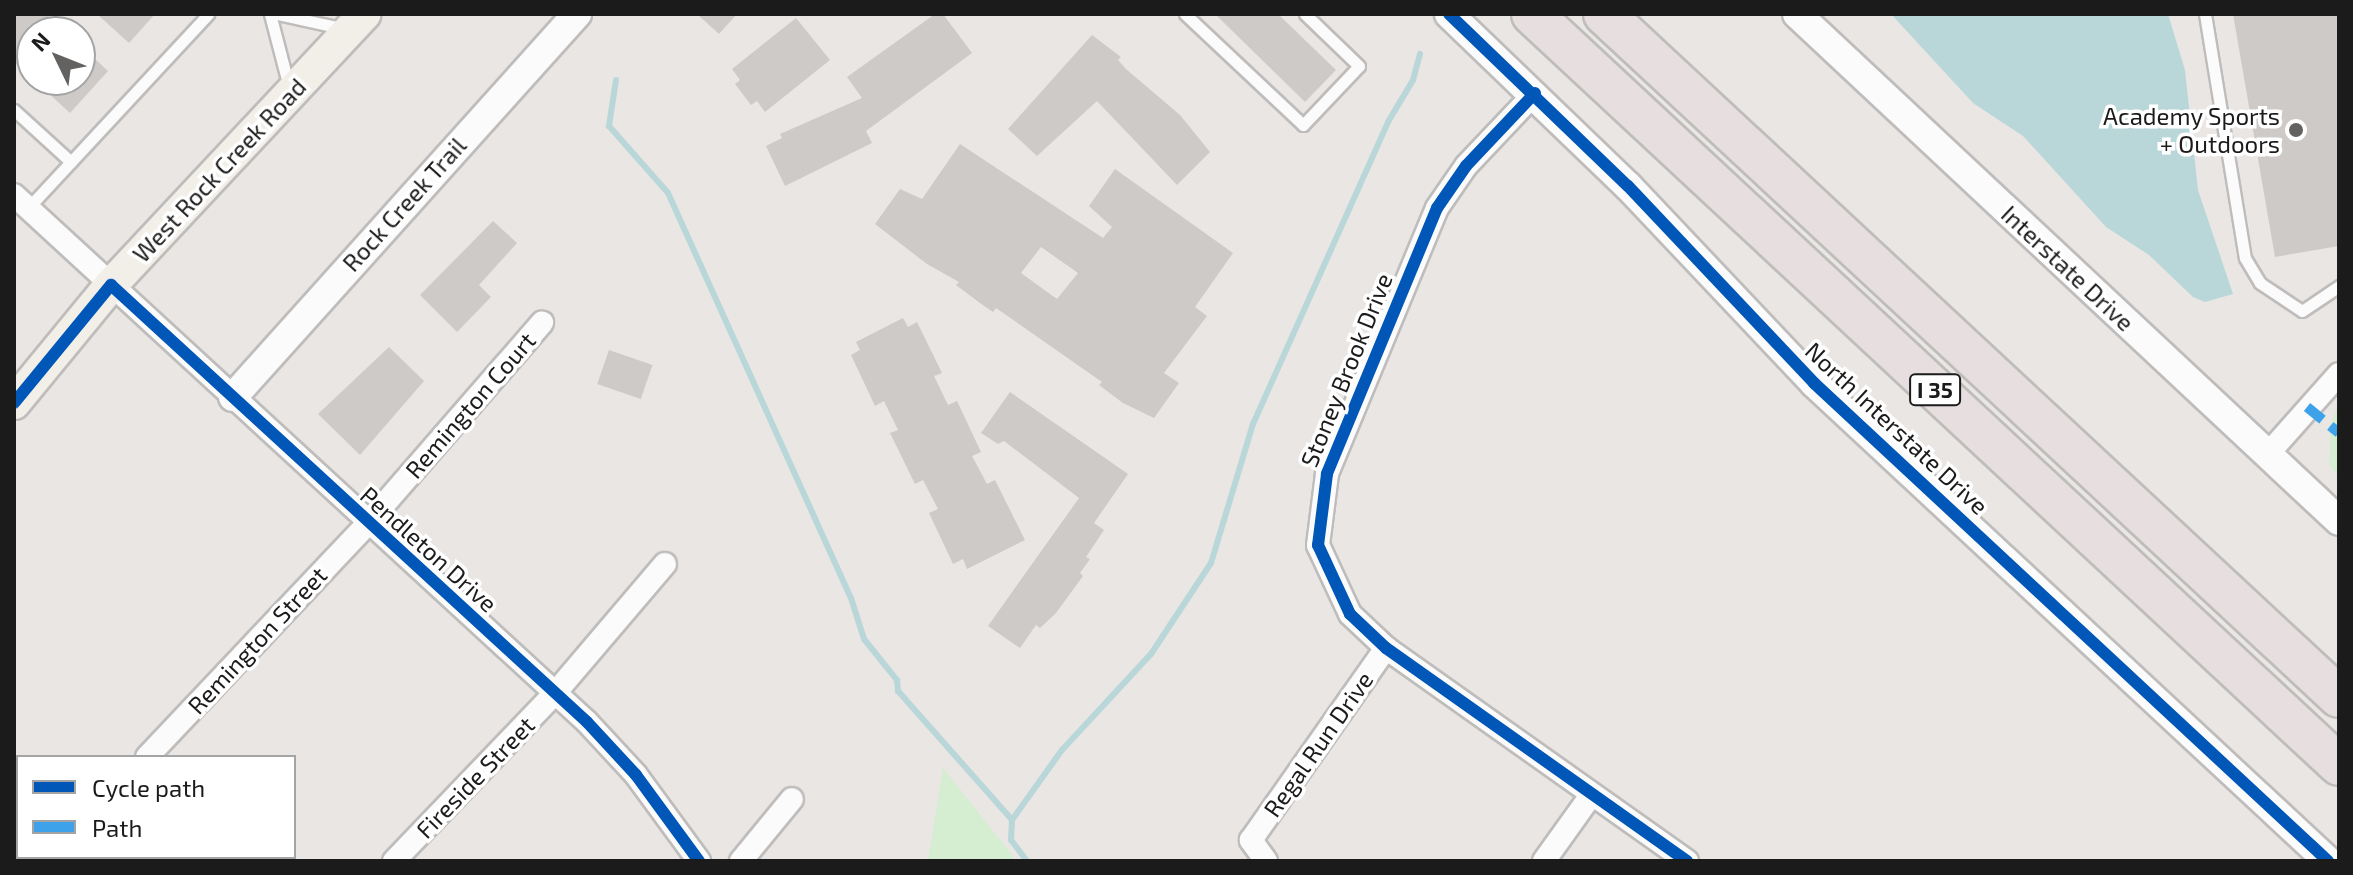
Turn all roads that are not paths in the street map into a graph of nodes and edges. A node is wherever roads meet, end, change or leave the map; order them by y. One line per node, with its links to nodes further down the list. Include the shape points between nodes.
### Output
1 (208, 14): 16 (lane)
2 (270, 14): 13 (lane)
3 (277, 14): 11 (lane)
4 (1185, 14): 5 (lane, via 1303,125 1359,66)
5 (1305, 14)
6 (1449, 14): 14 (street, North Interstate Drive)
7 (1532, 14): 32 (highway, I 35)
8 (1604, 14): 30 (highway, I 35)
9 (1797, 14): 24 (street, Interstate Drive)
10 (2205, 14): 19 (lane, via 2245,258 2260,283 2302,311)
11 (358, 22): 13 (main road, West Rock Creek Road)
12 (571, 22): 22 (street, Rock Creek Trail)
13 (291, 93): 18 (main road, West Rock Creek Road)
14 (1535, 93): 28 (street, Stoney Brook Drive, via 1466,166 1437,208 1327,474 1317,527 1327,572 1350,614); 41 (street, North Interstate Drive, via 1814,383)
15 (14, 110): 16 (lane)
16 (71, 162): 17 (lane)
17 (21, 201): 18 (street, Pendleton Drive)
18 (111, 285): 22 (street, Pendleton Drive); 23 (main road, West Rock Creek Road)
19 (2339, 286)
20 (542, 323): 26 (street, Remington Court)
21 (2339, 374): 24 (street)
22 (233, 397): 26 (street, Pendleton Drive)
23 (14, 403)
24 (2267, 455): 25 (street, Interstate Drive)
25 (2339, 521)
26 (367, 524): 29 (street, Pendleton Drive); 31 (street, Remington Street)
27 (665, 564): 29 (street, Fireside Street)
28 (1386, 648): 33 (street, Stoney Brook Drive); 38 (street, Regal Run Drive, via 1251,840)
29 (556, 692): 35 (street, Fireside Street); 36 (street, Pendleton Drive, via 636,775)
30 (2339, 697)
31 (149, 755)
32 (2339, 765)
33 (1592, 794): 39 (street); 40 (street, Stoney Brook Drive)
34 (792, 799): 37 (street)
35 (394, 861)
36 (699, 861)
37 (741, 861)
38 (1266, 861)
39 (1544, 861)
40 (1687, 861)
41 (2328, 861)

